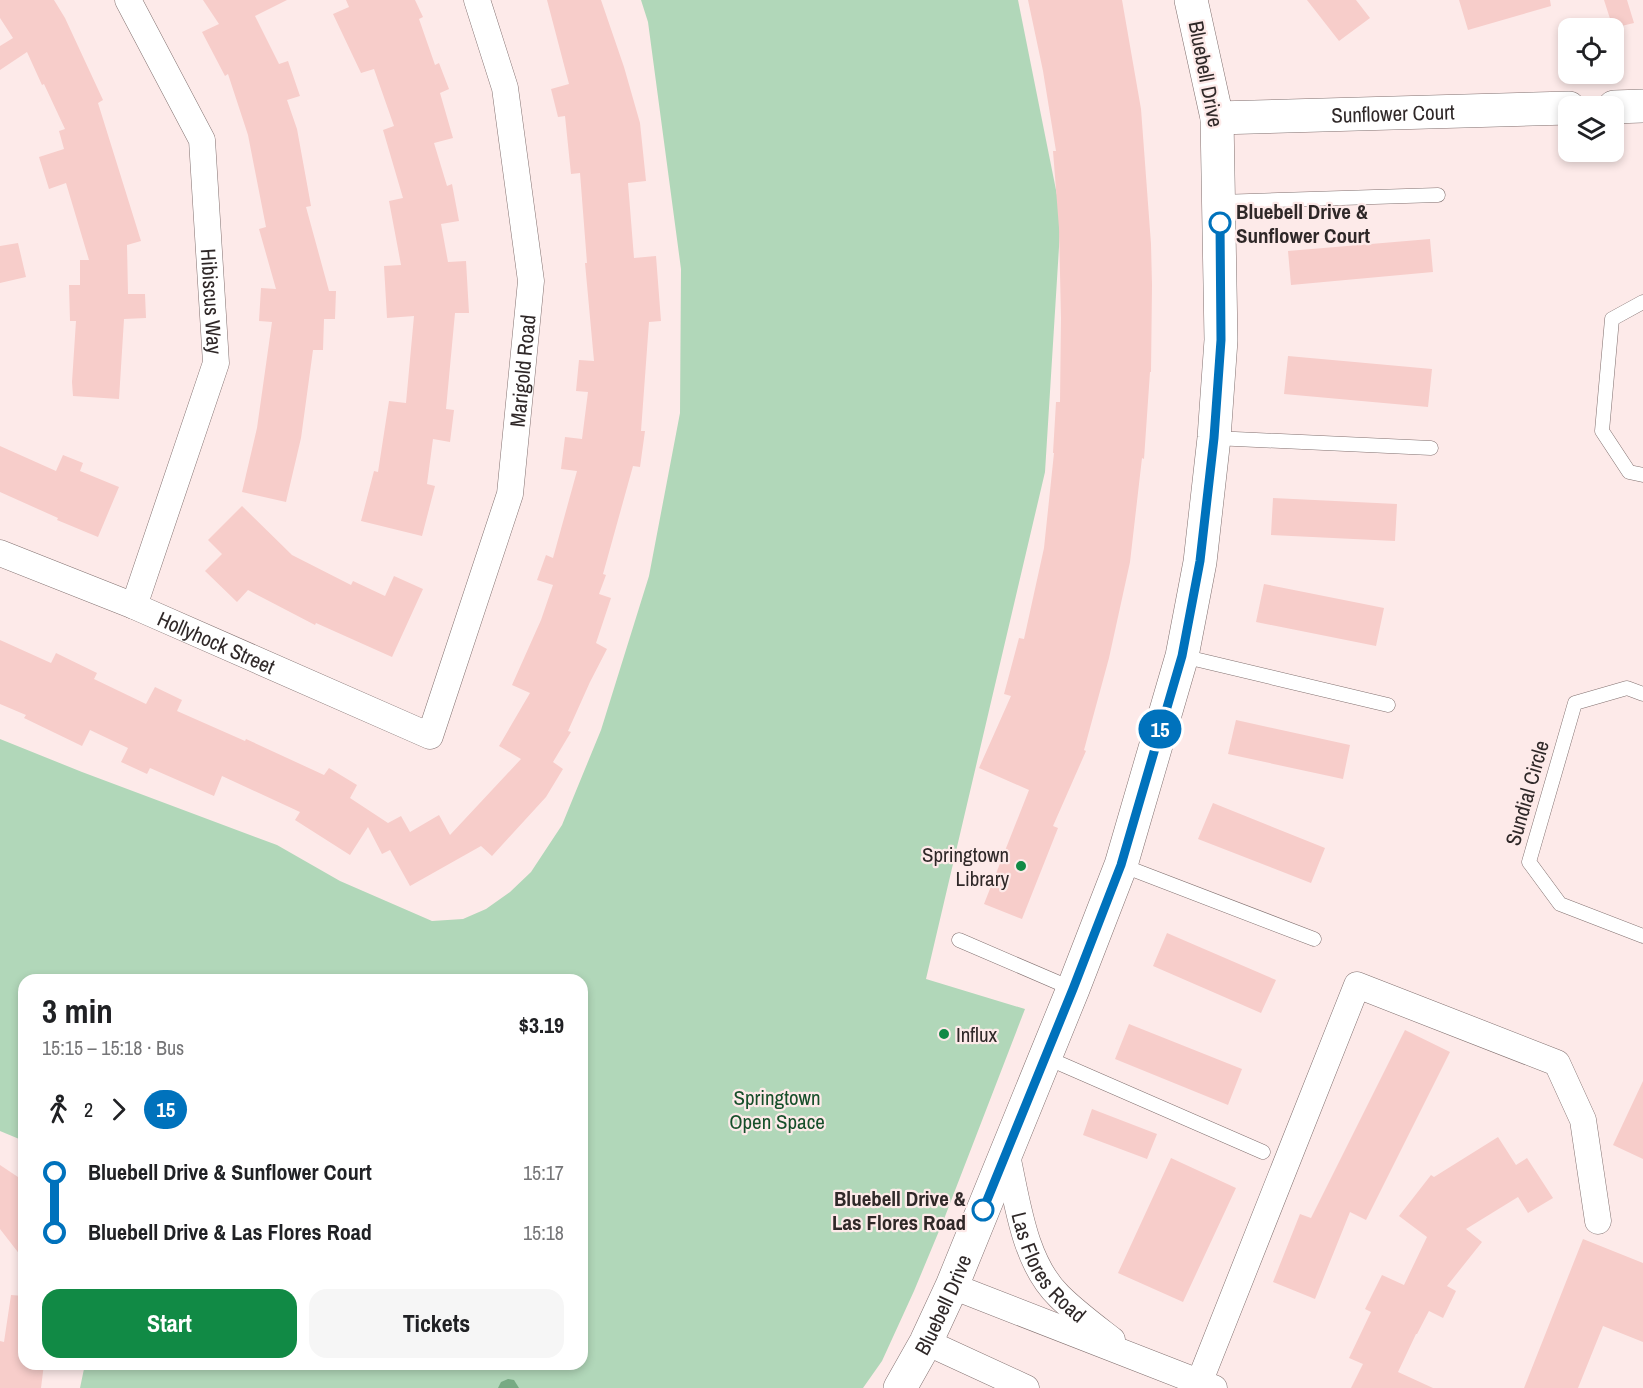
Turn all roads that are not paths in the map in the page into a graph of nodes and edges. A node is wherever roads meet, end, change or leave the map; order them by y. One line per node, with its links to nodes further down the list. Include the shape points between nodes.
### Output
1 (128, 0): 15 (street, Hibiscus Way, via 202,140 216,363)
2 (477, 0): 19 (street, Marigold Road, via 505,88 531,281 510,494)
3 (1191, 0): 7 (street, Bluebell Drive)
4 (1643, 106): 5 (street)
5 (1624, 107)
6 (1558, 108): 7 (street, Sunflower Court)
7 (1217, 118): 9 (street, Bluebell Drive)
8 (1438, 195): 9 (lane)
9 (1219, 202): 11 (street, Bluebell Drive, via 1221,340)
10 (1643, 302): 13 (lane, via 1612,319 1602,431 1629,472)
11 (1214, 438): 12 (lane); 16 (street, Bluebell Drive, via 1200,561)
12 (1431, 448)
13 (1643, 476)
14 (0, 553): 15 (street, Hollyhock Street)
15 (134, 606): 19 (street, Hollyhock Street)
16 (1182, 656): 18 (lane); 20 (street, Bluebell Drive)
17 (1643, 694): 21 (lane, Sundial Circle, via 1627,688 1575,703 1529,862 1560,904)
18 (1388, 705)
19 (430, 736)
20 (1121, 865): 22 (lane); 24 (street, Bluebell Drive)
21 (1643, 936)
22 (1314, 939)
23 (959, 940): 24 (lane)
24 (1073, 989): 25 (street, Bluebell Drive)
25 (1045, 1057): 26 (street, Bluebell Drive); 27 (lane)
26 (1006, 1151): 29 (street, Bluebell Drive); 31 (street, Las Flores Road, via 1030,1250 1041,1272 1058,1295)
27 (1263, 1152)
28 (1598, 1221): 32 (street, via 1583,1120 1557,1063 1357,985)
29 (952, 1286): 30 (street, Bluebell Drive); 31 (street, Las Flores Road)
30 (926, 1342): 33 (street, Bluebell Drive); 34 (street)
31 (1134, 1357): 32 (street, Las Flores Road)
32 (1204, 1386)
33 (900, 1388)
34 (1026, 1388)

